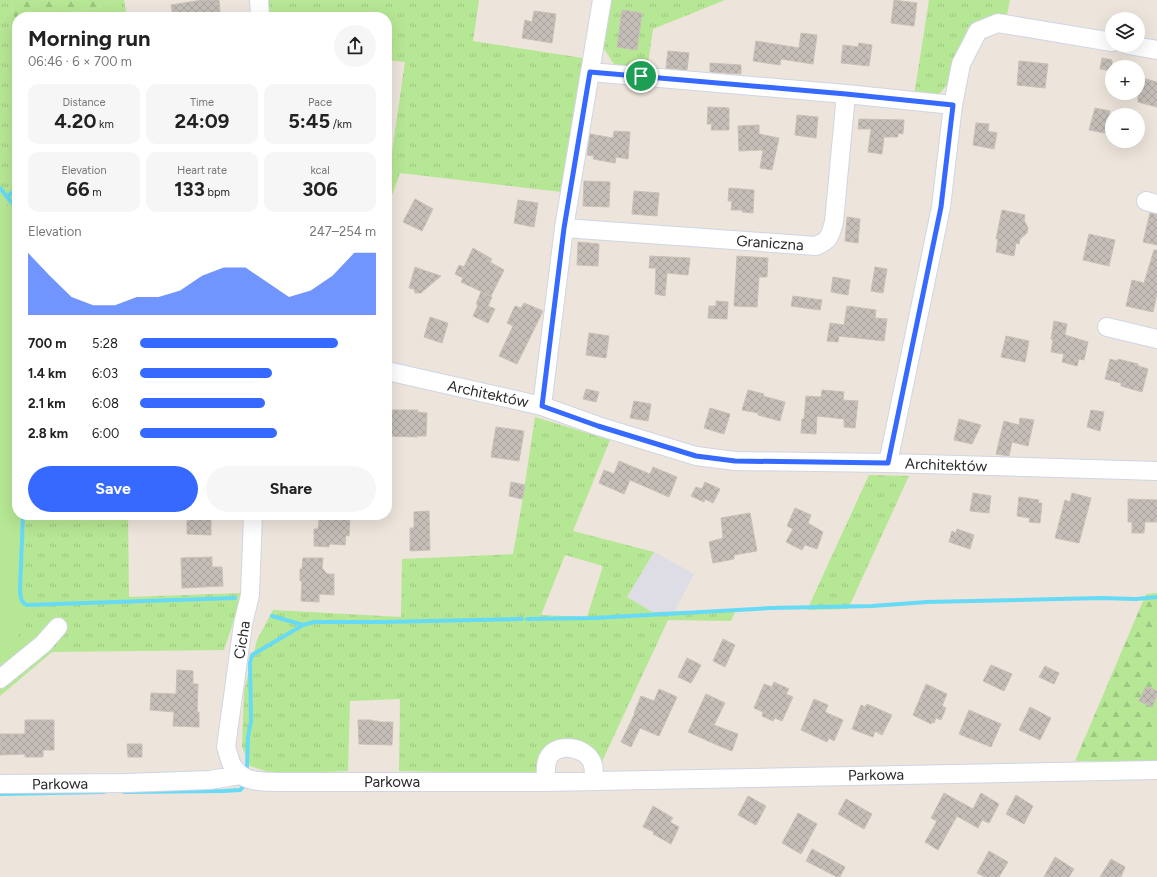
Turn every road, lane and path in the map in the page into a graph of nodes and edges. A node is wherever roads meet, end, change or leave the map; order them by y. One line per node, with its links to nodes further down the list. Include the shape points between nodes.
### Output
1 (260, 0): 3 (street)
2 (602, 0): 7 (street)
3 (260, 12)
4 (1105, 41): 9 (street, via 998,23 984,28 978,31 961,64)
5 (1145, 48): 6 (street)
6 (1157, 50)
7 (590, 72): 8 (street); 10 (street)
8 (846, 94): 9 (street); 10 (street, Graniczna, via 834,222 830,237 824,243 816,246)
9 (953, 105): 15 (street, via 941,207)
10 (564, 228): 14 (street)
11 (1107, 327): 12 (street)
12 (1157, 339)
13 (392, 372): 14 (street, Architektów)
14 (542, 406): 15 (street, Architektów, via 696,456 735,461)
15 (888, 463): 16 (street, Architektów)
16 (1157, 471)
17 (253, 520): 20 (street, Cicha, via 250,595 226,747)
18 (58, 627): 19 (street)
19 (0, 679)
20 (236, 769): 23 (street, Parkowa, via 251,780 280,782); 24 (street, Parkowa, via 210,780)
21 (1157, 770): 22 (street, Parkowa)
22 (594, 780): 23 (street, Parkowa); 23 (street, via 593,764 587,754 567,748 551,754 547,761)
23 (546, 782)
24 (0, 784)

